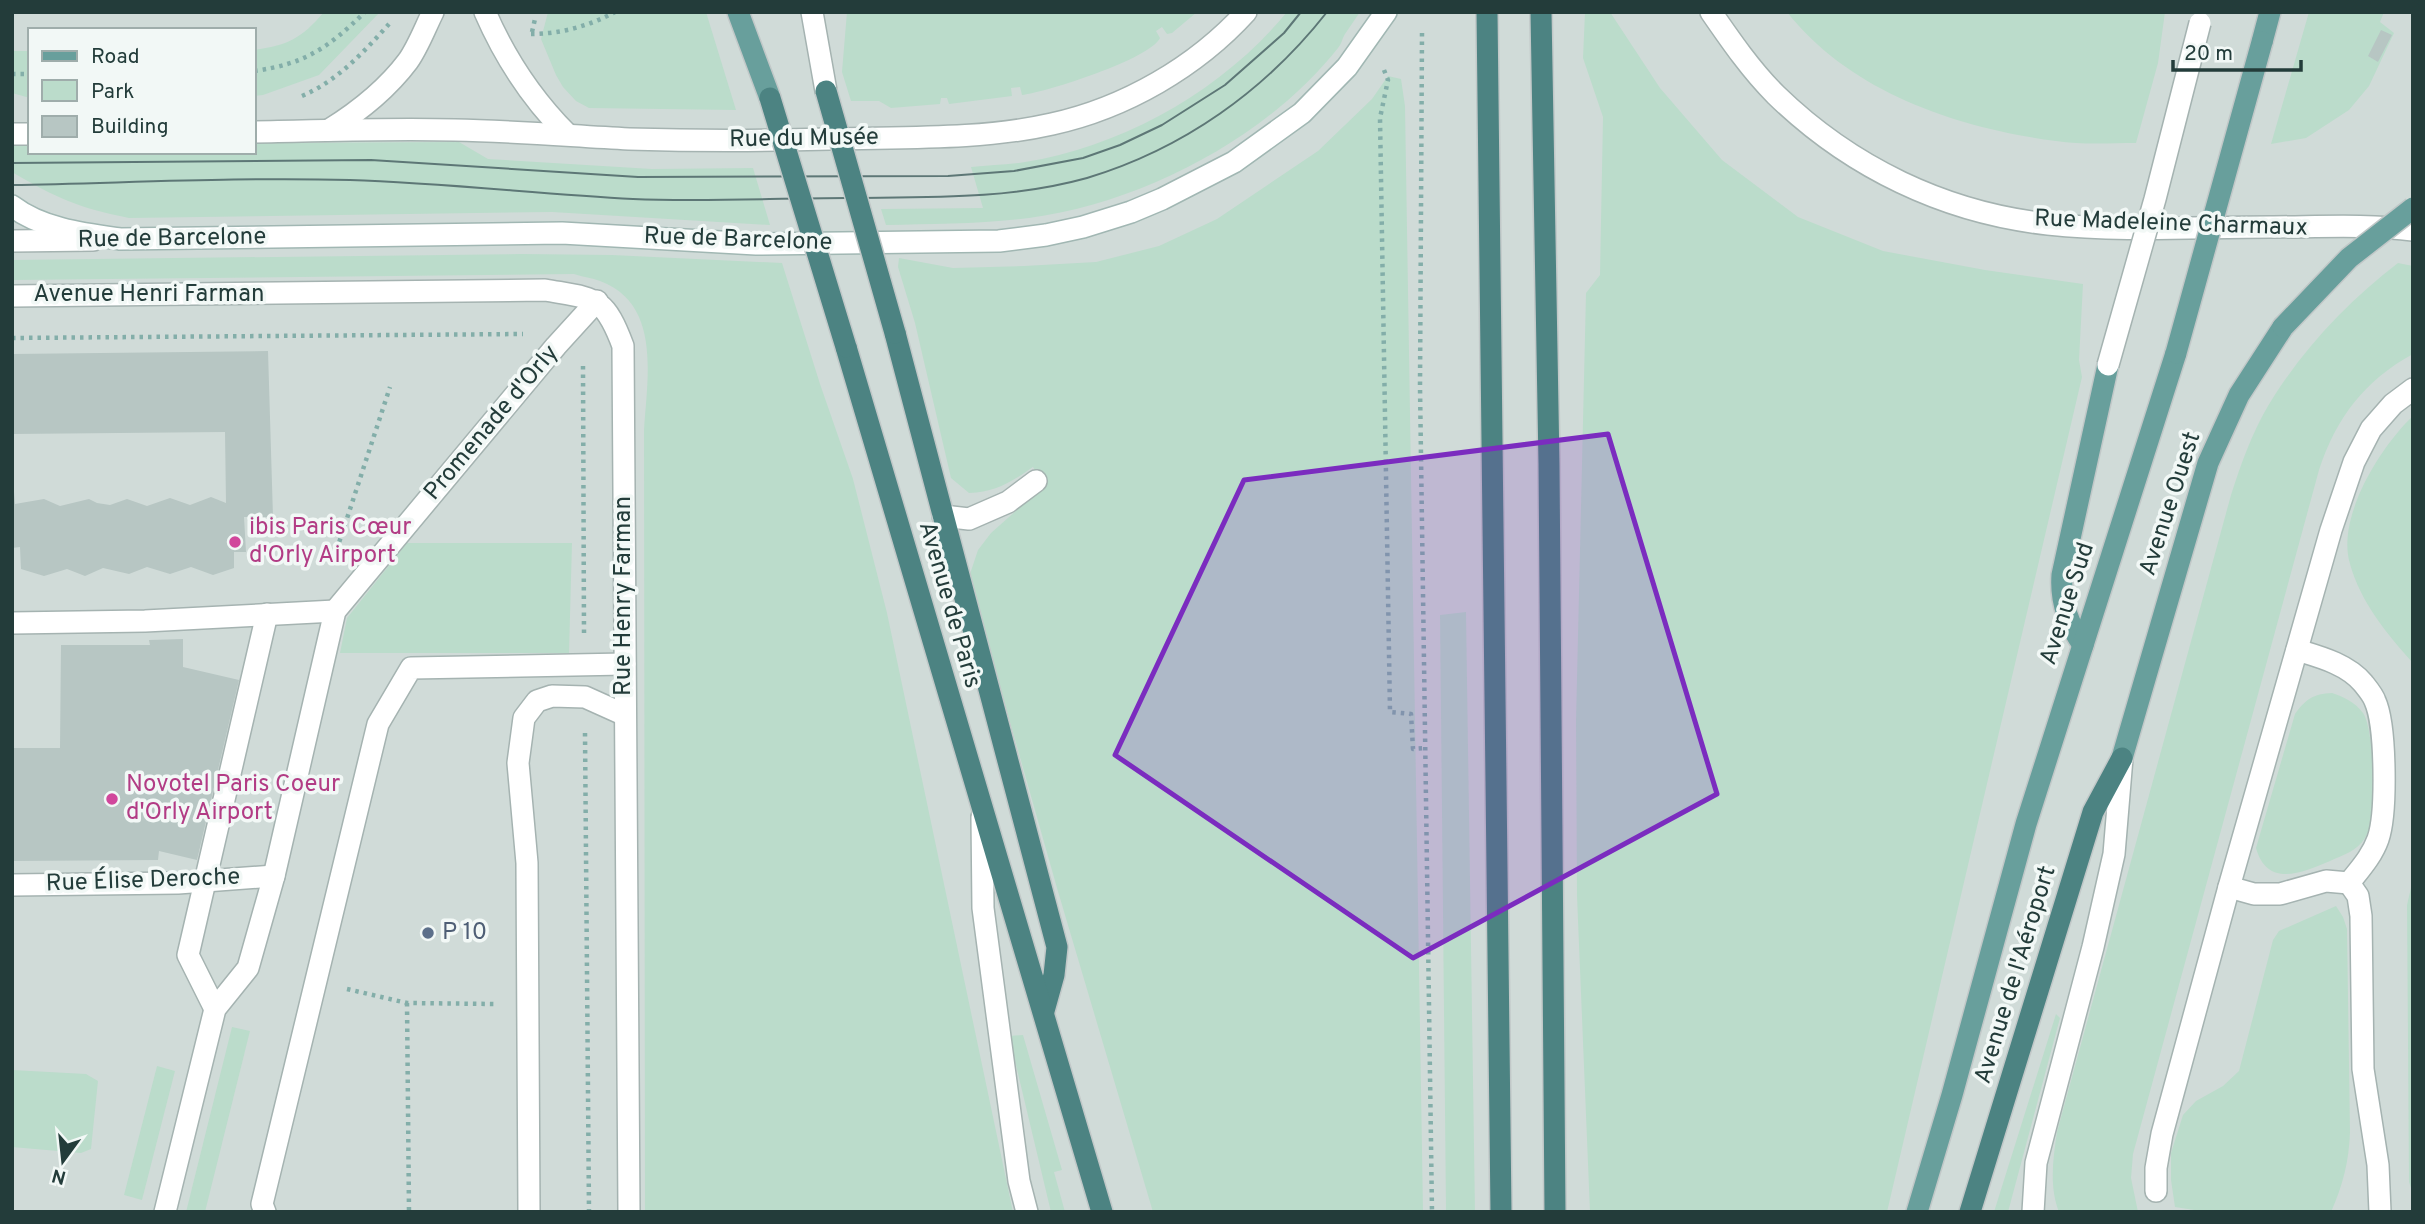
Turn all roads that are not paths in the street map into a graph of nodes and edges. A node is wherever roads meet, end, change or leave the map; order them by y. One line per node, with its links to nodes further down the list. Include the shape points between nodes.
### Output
1 (433, 12): 15 (street, via 408,61 350,117)
2 (485, 12): 17 (street, via 528,89)
3 (737, 12): 14 (main road)
4 (751, 12): 14 (main road, Avenue de Paris)
5 (812, 12): 13 (street)
6 (1246, 12): 17 (street, Rue du Musée, via 1227,34 1170,76 1094,110 1014,131 734,141)
7 (1386, 12): 21 (street, Rue de Barcelone, via 1348,67 1302,113 1234,162 1131,212 1046,235 999,241 838,244 562,233)
8 (1487, 12): 53 (highway)
9 (1541, 12): 54 (highway)
10 (1711, 12): 20 (street, Rue Madeleine Charmaux, via 1741,55 1815,129 1856,159 1936,198 2047,224)
11 (2270, 12): 32 (main road, Avenue Sud, bridge, via 2176,353)
12 (2202, 16): 25 (street, bridge)
13 (825, 92): 28 (highway, bridge)
14 (770, 98): 37 (highway, Avenue de Paris, bridge)
15 (327, 131): 16 (street, Rue du Musée); 17 (street, Rue du Musée)
16 (256, 132)
17 (567, 134)
18 (12, 206): 21 (street, via 72,232)
19 (2413, 208): 36 (main road, Avenue Ouest, bridge, via 2349,258 2283,327 2239,395 2208,463)
20 (2413, 230)
21 (120, 239): 22 (street, Rue de Barcelone)
22 (12, 241)
23 (12, 296): 24 (street, Avenue Henri Farman, via 545,290)
24 (597, 301): 29 (street, Promenade d'Orly); 34 (street, Rue Henry Farman, via 613,319 623,346)
25 (2108, 365): 32 (main road, via 2062,575 2064,609)
26 (2413, 390): 33 (street, via 2371,429 2354,462)
27 (1035, 481): 28 (street, via 1008,502 969,519)
28 (943, 516): 44 (highway, via 1057,947)
29 (335, 611): 30 (street); 38 (street, Promenade d'Orly)
30 (268, 614): 31 (street); 39 (street)
31 (12, 623)
32 (2083, 645): 55 (main road, Avenue Sud, via 2026,824)
33 (2297, 650): 40 (street, via 2340,665 2362,681 2375,700 2381,724 2383,814 2378,839); 42 (street)
34 (625, 664): 35 (street, Rue Henry Farman); 48 (street, via 411,668 378,724 262,1204)
35 (625, 715): 49 (street, via 585,697 544,697 524,718 519,763 527,863); 50 (street, Rue Henry Farman)
36 (2122, 758): 45 (street, via 2114,854); 56 (highway, Avenue de l'Aéroport, via 2093,812)
37 (982, 808): 44 (highway, Avenue de Paris); 51 (street, via 983,908)
38 (274, 876): 39 (street, Rue Élise Deroche); 43 (street, Promenade d'Orly, via 248,968)
39 (204, 881): 41 (street, Rue Élise Deroche); 43 (street, via 188,955)
40 (2349, 883): 42 (street, via 2326,881 2280,894 2254,894); 59 (street, via 2358,896 2361,916 2363,1069 2378,1165)
41 (12, 885)
42 (2229, 887): 46 (street, via 2162,1134)
43 (215, 1009): 47 (street, Promenade d'Orly)
44 (1044, 1013): 52 (highway, Avenue de Paris)
45 (2036, 1163): 57 (street); 58 (street)
46 (2156, 1191)
47 (164, 1212)
48 (265, 1212)
49 (529, 1212)
50 (629, 1212)
51 (1027, 1212)
52 (1102, 1212)
53 (1501, 1212)
54 (1555, 1212)
55 (1917, 1212)
56 (1970, 1212)
57 (2022, 1212)
58 (2034, 1212)
59 (2379, 1212)

